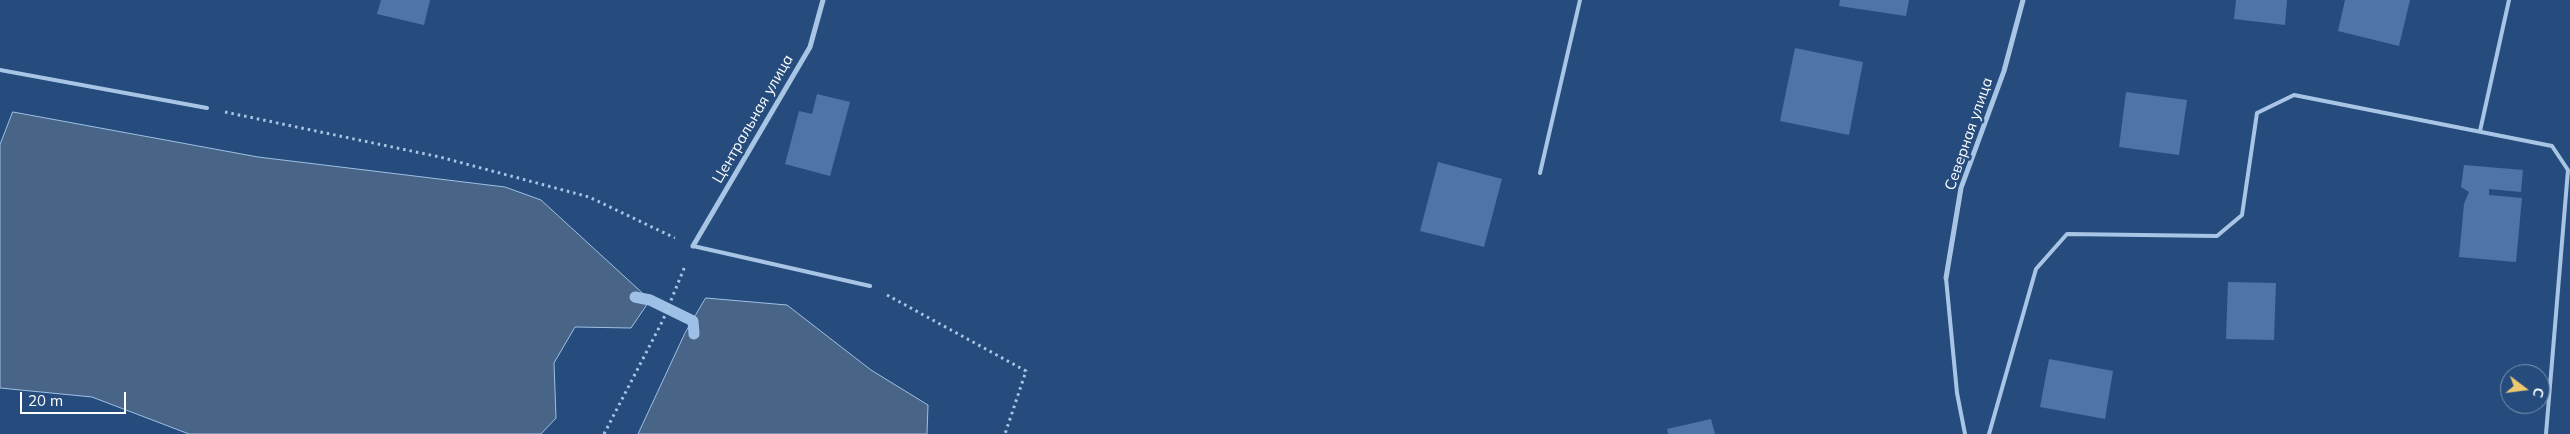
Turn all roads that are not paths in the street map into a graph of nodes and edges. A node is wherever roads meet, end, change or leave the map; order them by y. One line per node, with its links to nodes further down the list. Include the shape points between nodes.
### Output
1 (823, 0): 9 (street, Центральная улица, via 810,47)
2 (1580, 0): 8 (lane)
3 (2023, 0): 10 (street, Северная улица, via 2004,71 1961,188)
4 (2509, 0): 7 (lane)
5 (0, 70): 6 (lane)
6 (207, 108)
7 (2480, 131): 13 (lane, via 2294,95 2257,113 2242,215 2216,236 2068,234 2036,270); 14 (lane, via 2552,146 2568,170)
8 (1540, 172)
9 (693, 246): 11 (lane)
10 (1946, 278): 12 (lane, via 1957,393)
11 (870, 286)
12 (1965, 434)
13 (1989, 434)
14 (2546, 434)

